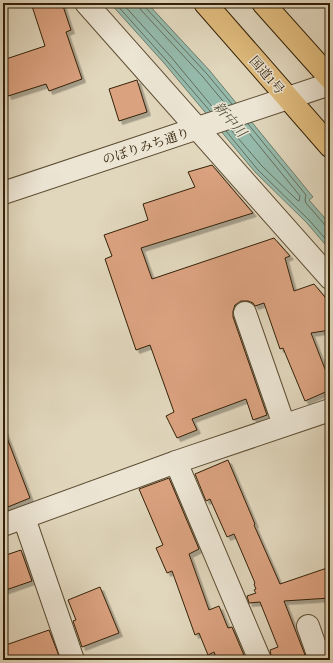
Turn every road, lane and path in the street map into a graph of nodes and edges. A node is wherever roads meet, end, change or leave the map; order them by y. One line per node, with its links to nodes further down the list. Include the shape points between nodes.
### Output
1 (86, 3): 7 (street)
2 (205, 3): 6 (highway, 国道1号)
3 (263, 3): 4 (highway)
4 (330, 78)
5 (330, 84): 6 (street, のぼりみち通り)
6 (280, 101): 7 (street, のぼりみち通り); 8 (highway, 国道1号)
7 (197, 129): 9 (street, のぼりみち通り); 10 (street)
8 (330, 146)
9 (3, 193)
10 (330, 278)
11 (245, 313): 13 (street)
12 (330, 410): 13 (street)
13 (284, 425): 14 (street)
14 (176, 462): 15 (street); 19 (street)
15 (24, 518): 16 (street); 18 (street)
16 (3, 525)
17 (308, 626): 20 (street)
18 (73, 660)
19 (260, 660)
20 (320, 660)

